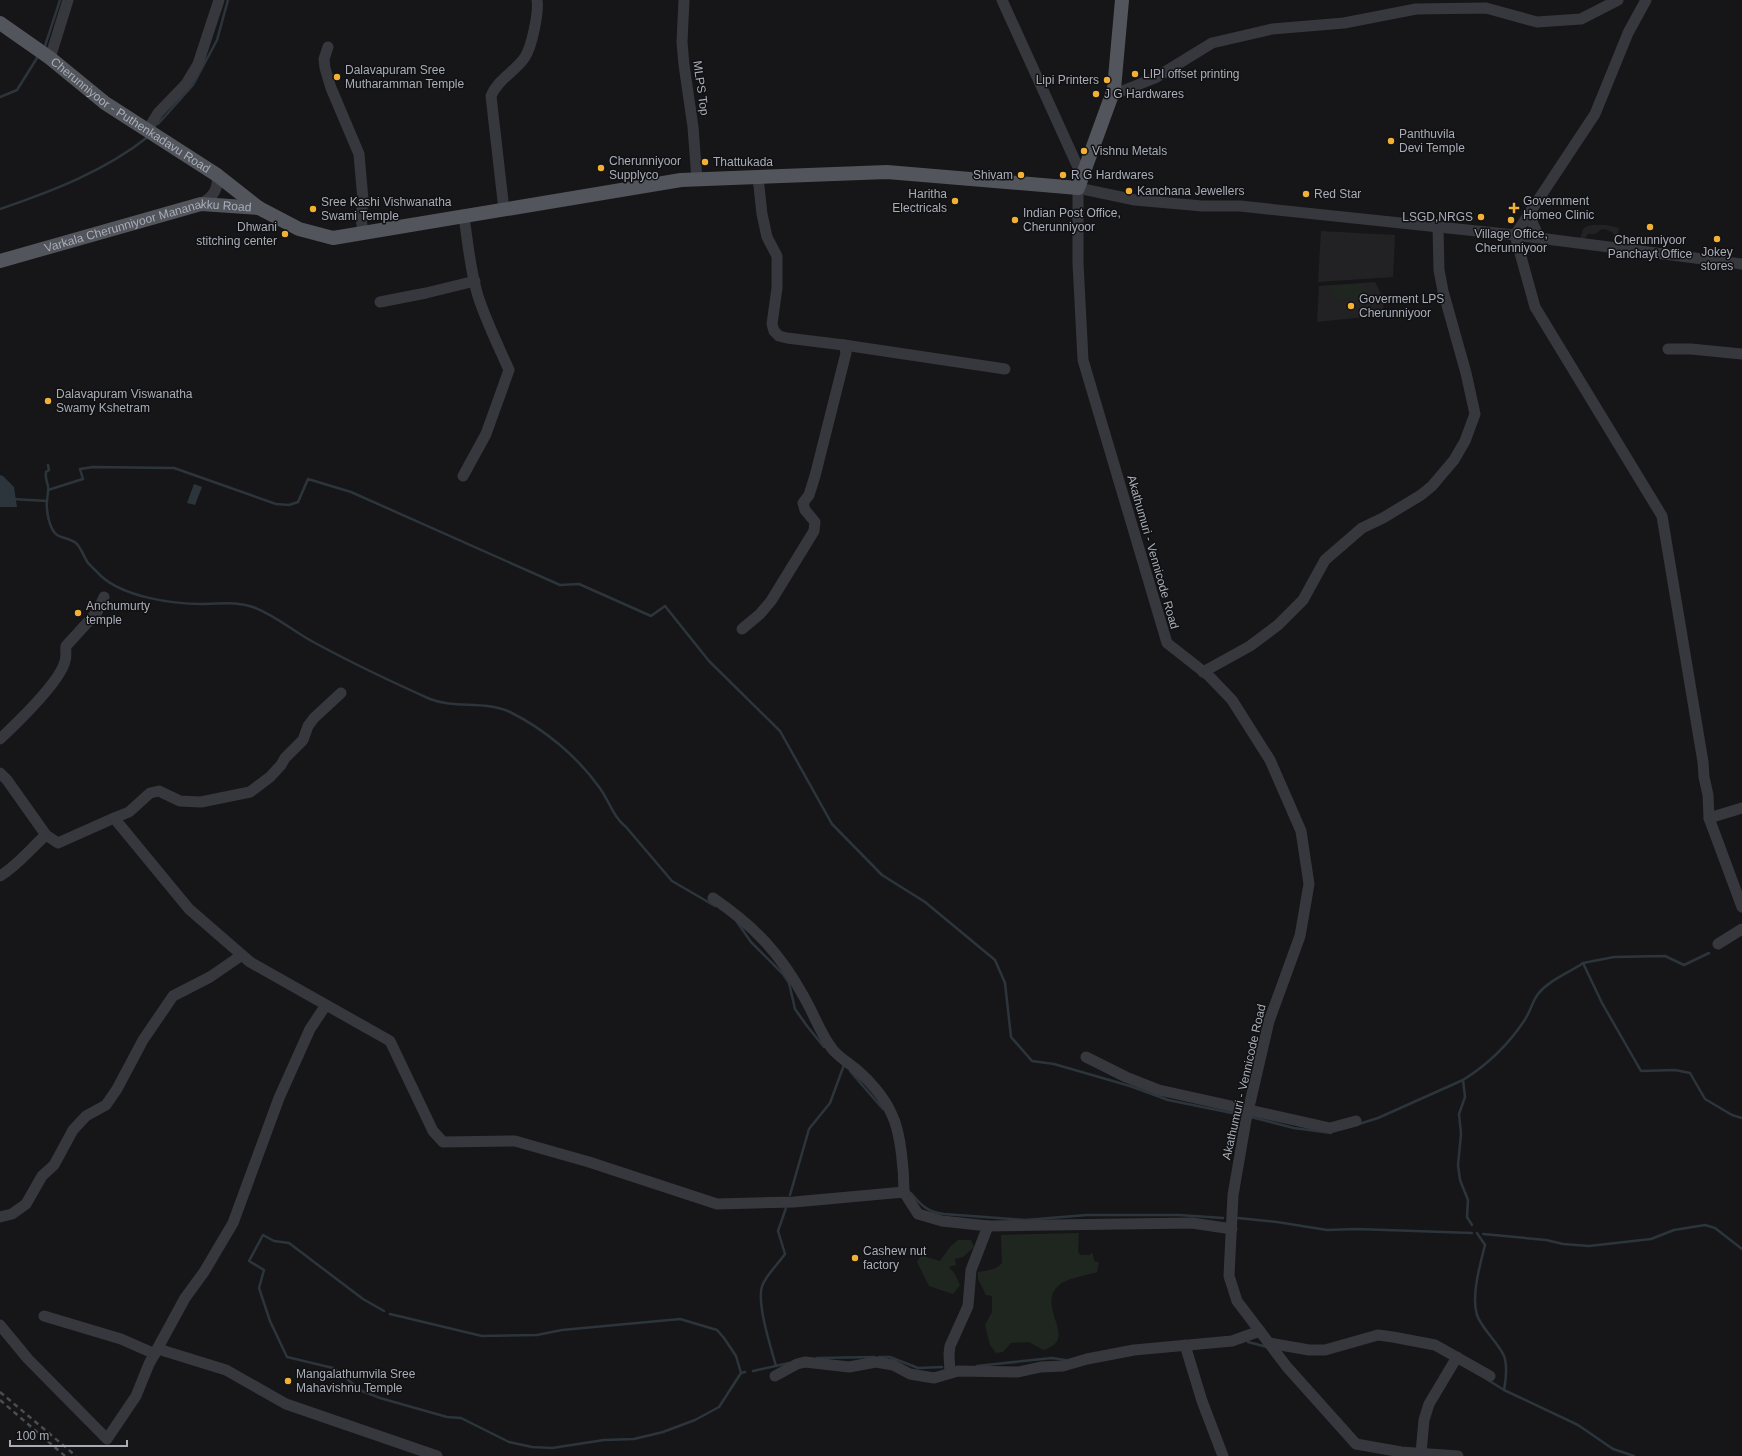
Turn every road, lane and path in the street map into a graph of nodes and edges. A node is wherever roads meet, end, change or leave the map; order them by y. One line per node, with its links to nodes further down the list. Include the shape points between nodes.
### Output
1 (68, 0): 11 (street)
2 (219, 0): 13 (street, via 198,64 186,84 158,112)
3 (537, 0): 20 (street, via 539,10 526,56 490,96)
4 (684, 0): 16 (street, MLPS Top, via 683,58 693,127)
5 (1002, 0): 17 (street)
6 (1122, 0): 12 (main road)
7 (1618, 0): 12 (street, via 1582,19 1537,22 1486,8 1416,9 1344,23 1272,29 1212,43 1155,78)
8 (1646, 0): 21 (street, via 1628,33 1595,114)
9 (0, 23): 11 (main road, Cherunniyoor - Puthenkadavu Road)
10 (328, 47): 24 (street, via 324,59 325,68 359,154)
11 (50, 58): 13 (main road, Cherunniyoor - Puthenkadavu Road, via 105,103)
12 (1112, 95): 17 (main road)
13 (147, 131): 14 (main road, Cherunniyoor - Puthenkadavu Road)
14 (217, 175): 18 (street, via 217,187); 19 (main road, Cherunniyoor - Puthenkadavu Road)
15 (758, 177): 16 (main road, Varkala Cherunniyoor Mananakku Road); 17 (main road, Varkala Cherunniyoor Mananakku Road, via 887,172); 31 (street, via 767,237 777,256 777,288 772,324 774,331 779,336 787,338)
16 (697, 180): 20 (main road, Varkala Cherunniyoor Mananakku Road, via 682,180)
17 (1080, 182): 23 (street, Varkala Cherunniyoor Mananakku Road, via 1135,200 1202,206 1240,206); 38 (street, Akathumuri - Vennicode Road, via 1078,262 1083,360 1167,643)
18 (201, 204): 19 (main road, Varkala Cherunniyoor Mananakku Road); 27 (main road, Varkala Cherunniyoor Mananakku Road)
19 (259, 208): 24 (main road, Varkala Cherunniyoor Mananakku Road, via 299,229 333,238)
20 (504, 210): 22 (main road, Varkala Cherunniyoor Mananakku Road)
21 (1530, 212): 25 (street); 26 (street)
22 (464, 216): 24 (main road, Varkala Cherunniyoor Mananakku Road); 29 (street)
23 (1438, 227): 25 (street, Varkala Cherunniyoor Mananakku Road); 38 (street, via 1443,291 1475,414 1454,460 1426,491 1362,528 1325,560 1303,600 1278,625 1250,646)
24 (363, 233)
25 (1515, 235): 26 (street, Varkala Cherunniyoor Mananakku Road); 44 (street, via 1535,307 1662,516 1703,762)
26 (1538, 237): 28 (street, Varkala Cherunniyoor Mananakku Road)
27 (0, 261)
28 (1742, 264)
29 (474, 281): 30 (street); 35 (street, via 494,339 509,370 486,434)
30 (380, 302)
31 (844, 345): 34 (street); 37 (street, via 844,365 815,476 803,504 815,522 814,531 771,601)
32 (1668, 349): 33 (street)
33 (1742, 354)
34 (1005, 369)
35 (463, 476)
36 (104, 597): 40 (street, via 97,612 66,646 66,660 58,677 20,721)
37 (742, 629)
38 (1203, 672): 54 (street, Akathumuri - Vennicode Road, via 1232,700 1270,760 1301,831 1309,884 1300,936 1269,1021)
39 (340, 693): 43 (street, via 314,718 303,740 281,765 250,792 201,802 180,801 159,791 150,793 129,812)
40 (0, 739)
41 (0, 773): 45 (street)
42 (1742, 808): 44 (street)
43 (114, 818): 45 (street, via 58,844); 51 (street, via 190,909)
44 (1709, 818): 48 (street)
45 (46, 835): 46 (street, via 15,866)
46 (0, 876)
47 (713, 898): 56 (street, via 734,913 773,949 834,1051 858,1071 879,1094 893,1115 904,1167)
48 (1742, 907)
49 (1742, 929): 50 (street)
50 (1718, 944)
51 (242, 955): 52 (street); 57 (street, via 210,977 173,996 143,1040 106,1105 86,1116 73,1130 54,1165 42,1176 26,1204 12,1214)
52 (326, 1005): 56 (street, via 390,1041 433,1131 443,1142 515,1141 717,1204 794,1202); 65 (street, via 310,1029 279,1098 233,1223 185,1298)
53 (1086, 1057): 54 (street, via 1126,1078 1159,1090)
54 (1249, 1109): 55 (street, via 1330,1128); 59 (street, Akathumuri - Vennicode Road, via 1233,1195)
55 (1356, 1121)
56 (904, 1192): 58 (street, via 918,1214 942,1221)
57 (0, 1217)
58 (988, 1226): 59 (street, via 1192,1223); 67 (street, via 971,1270 968,1306 950,1346)
59 (1232, 1228): 62 (street, Akathumuri - Vennicode Road, via 1229,1276 1237,1301)
60 (44, 1316): 65 (street)
61 (0, 1325): 65 (street, via 28,1359 107,1439 136,1396)
62 (1260, 1331): 63 (street, Akathumuri - Vennicode Road); 64 (street, via 1232,1341)
63 (1269, 1343): 66 (street, via 1325,1350 1378,1335 1435,1345); 70 (street, Akathumuri - Vennicode Road, via 1356,1444)
64 (1185, 1346): 67 (street, via 1134,1350 1063,1366 1018,1372); 72 (street)
65 (157, 1351): 71 (street, via 226,1370 286,1404)
66 (1457, 1357): 69 (street); 70 (street, via 1429,1404 1424,1420)
67 (950, 1373): 68 (street, via 926,1378 910,1374 893,1364 876,1362 848,1368 805,1362)
68 (775, 1376)
69 (1490, 1376)
70 (1421, 1453): 73 (street, Akathumuri - Vennicode Road)
71 (437, 1456)
72 (1223, 1456)
73 (1458, 1456)

